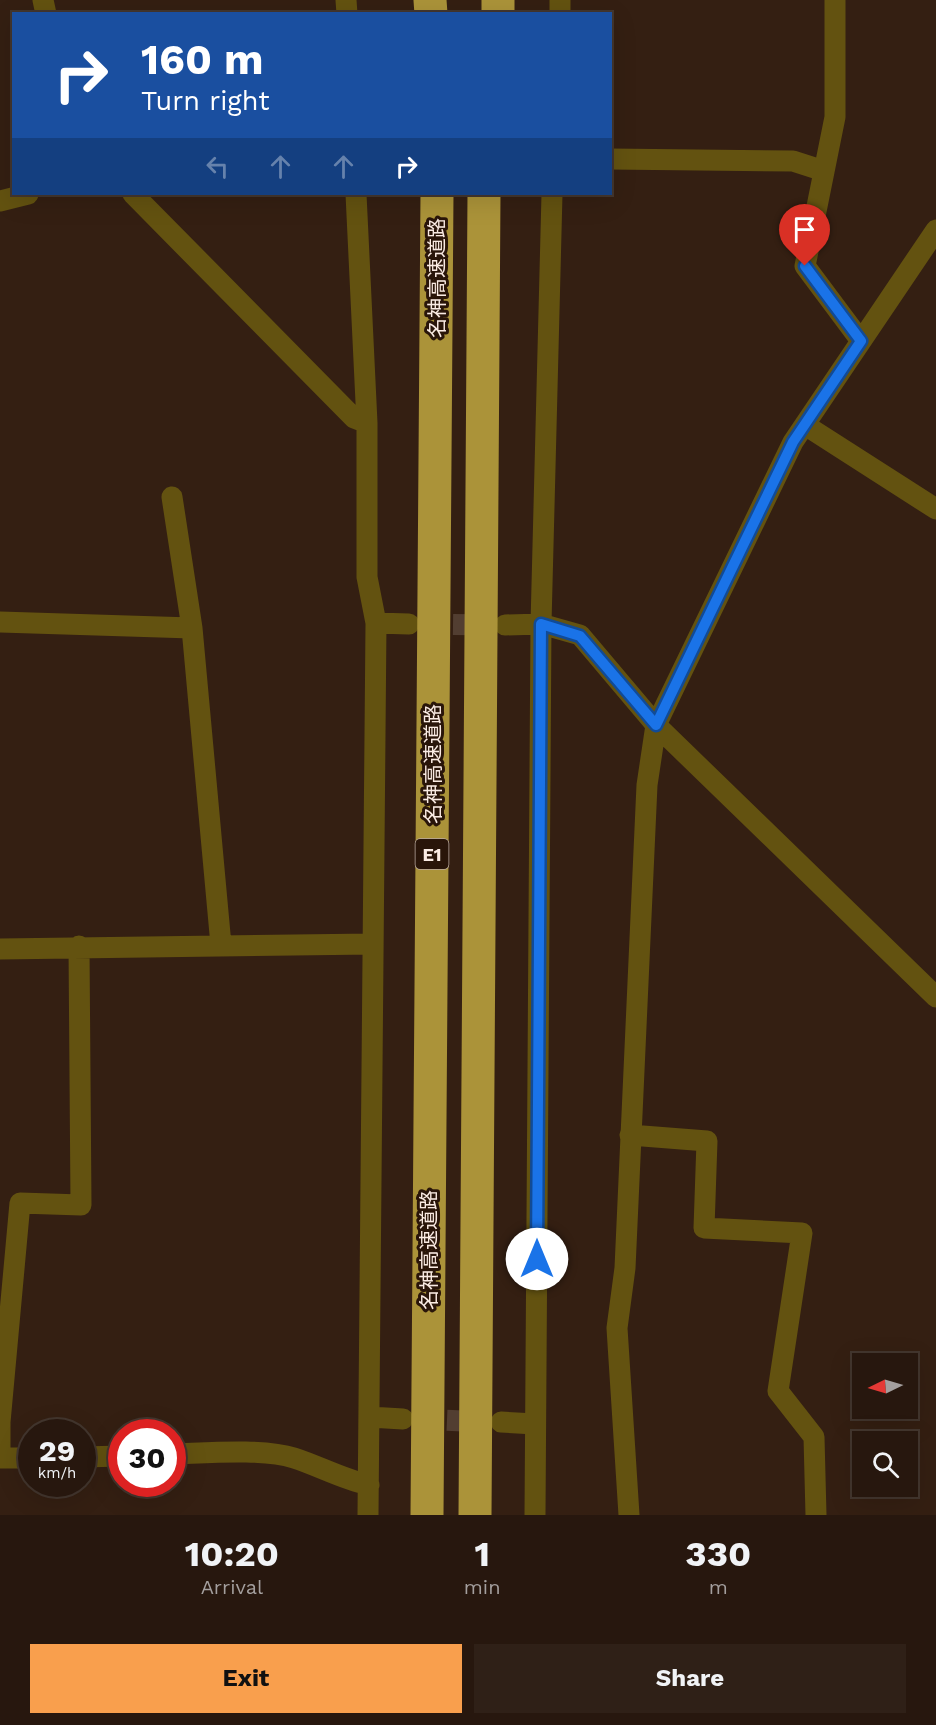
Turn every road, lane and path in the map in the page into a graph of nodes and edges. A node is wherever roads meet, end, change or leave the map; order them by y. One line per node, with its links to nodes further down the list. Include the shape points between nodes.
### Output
1 (835, 0): 3 (street, via 835,117)
2 (612, 159): 3 (street, via 793,160)
3 (824, 171): 12 (street, via 805,266)
4 (24, 195): 9 (street)
5 (134, 195): 13 (street, via 354,418)
6 (356, 195): 13 (street)
7 (437, 195): 39 (highway, 名神高速道路 / E1)
8 (552, 195): 20 (street)
9 (0, 201)
10 (485, 201): 40 (highway)
11 (936, 230): 12 (street)
12 (861, 341): 14 (street)
13 (367, 423): 18 (street, via 368,577)
14 (805, 425): 16 (street); 23 (street, via 793,442)
15 (172, 497): 22 (street)
16 (936, 509)
17 (0, 622): 22 (street)
18 (376, 623): 19 (street); 24 (street)
19 (410, 624)
20 (541, 624): 21 (street); 23 (street, via 580,636); 33 (street)
21 (505, 626)
22 (192, 628): 25 (street)
23 (656, 725): 28 (street); 29 (street, via 647,785)
24 (372, 944): 25 (street); 30 (street)
25 (221, 945): 26 (street)
26 (79, 946): 27 (street); 35 (street, via 81,1205 20,1203)
27 (0, 949)
28 (936, 997)
29 (630, 1135): 42 (street, via 625,1268 617,1328); 43 (street, via 707,1141 704,1228 802,1233 778,1391 814,1437)
30 (369, 1417): 31 (street); 37 (street)
31 (403, 1419)
32 (501, 1422): 33 (street)
33 (536, 1424): 41 (street)
34 (186, 1453): 37 (street, via 231,1451 292,1457)
35 (0, 1458): 36 (street)
36 (18, 1458)
37 (369, 1485): 38 (street)
38 (368, 1515)
39 (427, 1515)
40 (476, 1515)
41 (535, 1515)
42 (630, 1515)
43 (816, 1515)

